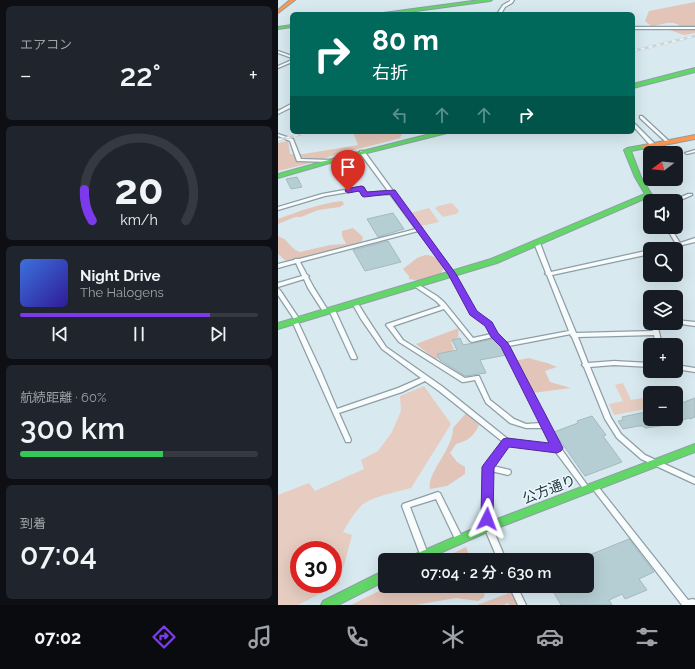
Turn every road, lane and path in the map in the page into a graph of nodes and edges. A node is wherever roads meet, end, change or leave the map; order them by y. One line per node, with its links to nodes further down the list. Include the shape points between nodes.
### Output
1 (293, 0): 4 (main road)
2 (490, 0): 5 (main road)
3 (512, 0): 6 (street)
4 (278, 12)
5 (399, 12)
6 (500, 12)
7 (635, 28): 8 (street)
8 (695, 28)
9 (278, 52): 10 (street)
10 (290, 56)
11 (290, 62): 12 (street)
12 (278, 68)
13 (695, 70): 14 (main road)
14 (635, 84)
15 (290, 106): 16 (street)
16 (278, 112)
17 (641, 117): 22 (street)
18 (635, 126): 23 (street)
19 (437, 134): 25 (main road)
20 (278, 135): 27 (street, via 292,140 299,160)
21 (695, 136): 22 (main road)
22 (668, 142): 23 (main road)
23 (653, 145): 30 (main road, via 627,150)
24 (695, 151): 26 (street)
25 (362, 152): 27 (main road); 29 (street)
26 (686, 153)
27 (331, 161): 28 (main road)
28 (278, 176)
29 (392, 192): 34 (street, via 364,194 361,188 324,195); 35 (street)
30 (648, 194)
31 (690, 195): 32 (street)
32 (683, 198)
33 (643, 201): 37 (main road)
34 (278, 210)
35 (420, 229): 40 (street); 42 (street)
36 (695, 240): 38 (street)
37 (537, 244): 42 (main road); 43 (street)
38 (683, 245)
39 (643, 254): 43 (street)
40 (297, 260): 41 (street); 44 (street)
41 (278, 266)
42 (452, 274): 45 (main road); 58 (street, via 473,312 489,324)
43 (548, 274): 57 (street)
44 (306, 276): 46 (street); 50 (street)
45 (416, 284): 48 (main road); 49 (street, via 440,300)
46 (278, 285)
47 (278, 292): 51 (street)
48 (355, 303): 50 (main road); 66 (street, via 384,348)
49 (445, 307): 58 (street, via 472,340); 68 (street, via 389,325 401,341 464,380 478,378 488,401 512,421 526,426)
50 (329, 311): 51 (main road); 61 (street)
51 (296, 321): 54 (main road); 67 (street)
52 (683, 323): 53 (street)
53 (695, 324)
54 (278, 326)
55 (655, 330): 56 (street)
56 (656, 333): 57 (street); 59 (street)
57 (573, 334): 60 (street); 62 (street)
58 (494, 335): 60 (street)
59 (657, 338)
60 (505, 345): 68 (street)
61 (354, 358)
62 (585, 365): 63 (street); 73 (street, via 618,436 643,457)
63 (643, 365)
64 (683, 368): 65 (street)
65 (695, 370)
66 (426, 378): 67 (street, via 400,390); 70 (street)
67 (335, 412): 69 (street)
68 (545, 425): 71 (street)
69 (348, 440)
70 (507, 442): 71 (street); 74 (street)
71 (557, 448): 77 (street)
72 (695, 448): 73 (main road, 公方通り)
73 (655, 463): 76 (street); 77 (main road, 公方通り)
74 (488, 467): 75 (street); 78 (street)
75 (508, 472)
76 (695, 481)
77 (590, 487): 78 (main road, 公方通り); 85 (street)
78 (488, 526): 79 (main road, 公方通り); 82 (street)
79 (459, 539): 80 (street, via 438,495 406,506); 81 (main road, 公方通り)
80 (424, 553)
81 (426, 553)
82 (499, 553)
83 (378, 579): 86 (main road)
84 (516, 593): 87 (street)
85 (690, 604)
86 (327, 605)
87 (522, 605)

